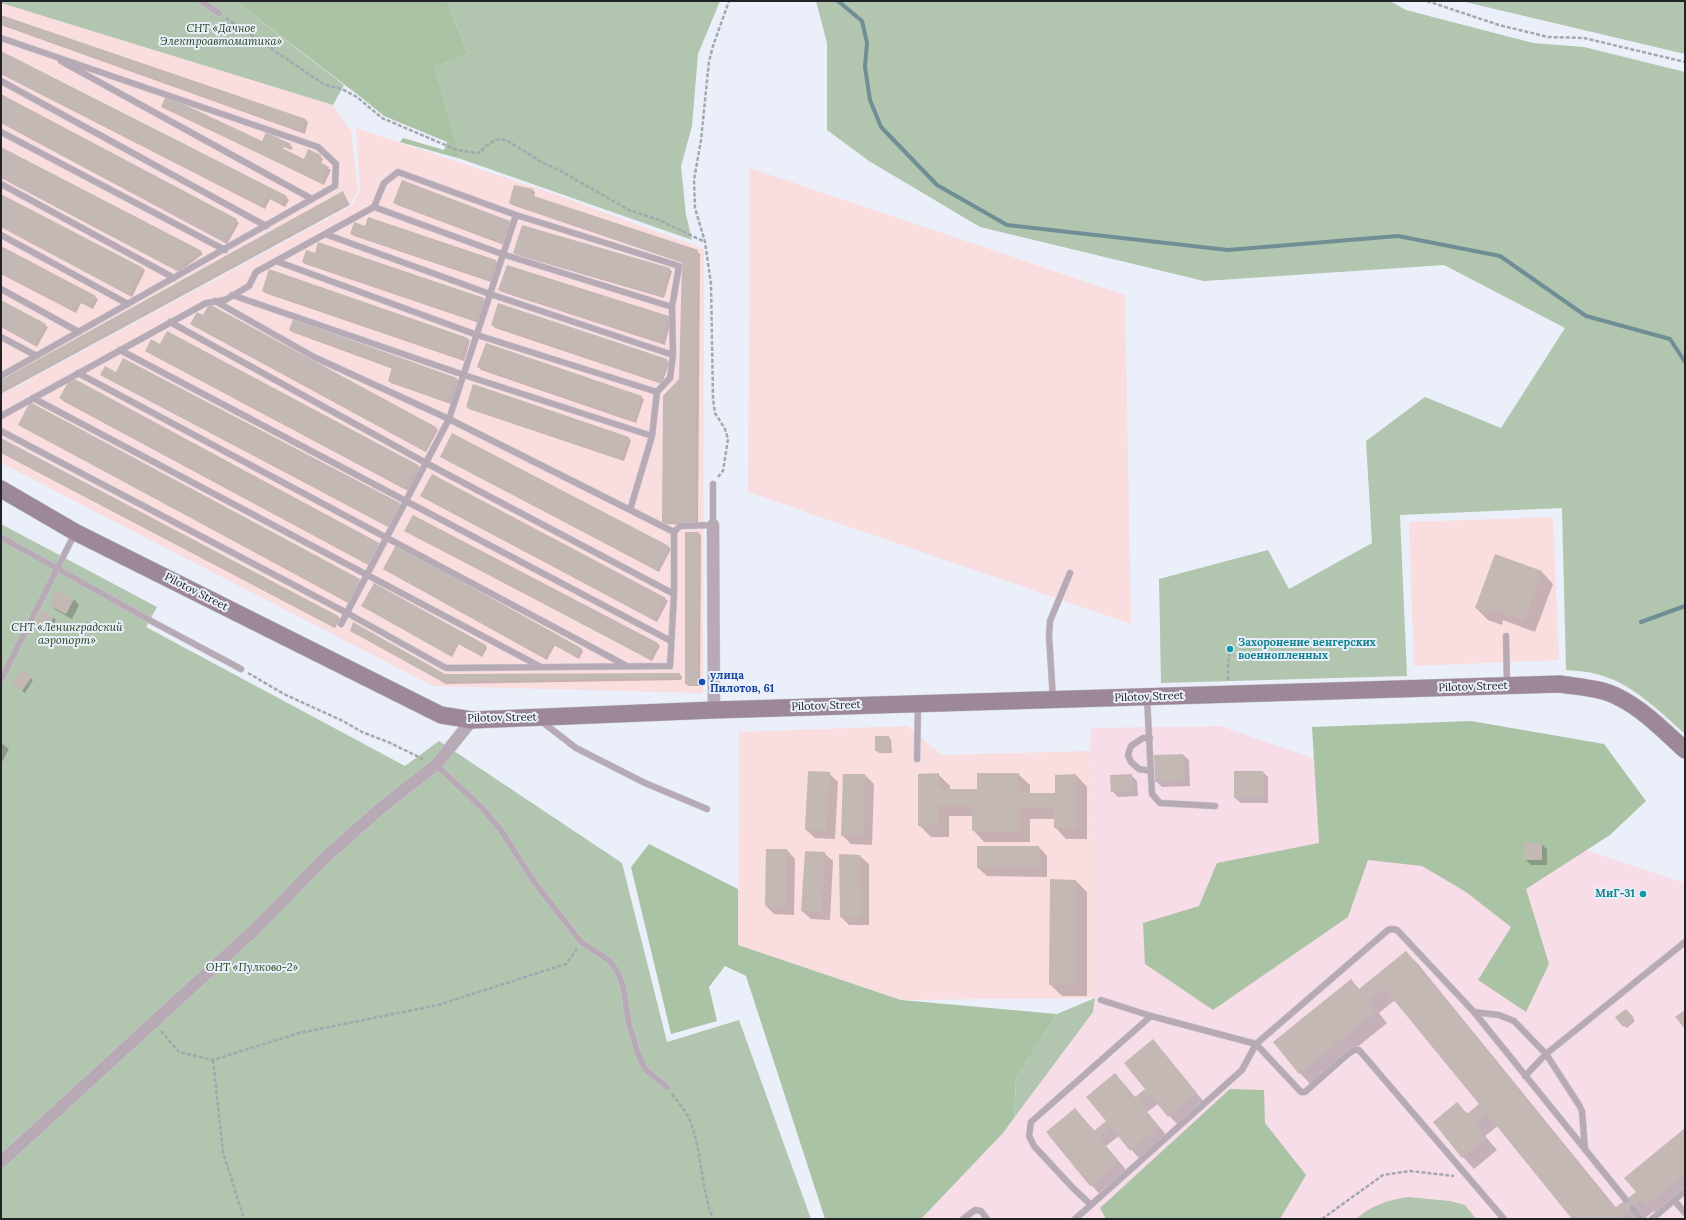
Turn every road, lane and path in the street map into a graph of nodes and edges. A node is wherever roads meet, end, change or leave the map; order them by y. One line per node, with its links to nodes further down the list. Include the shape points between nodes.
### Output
1 (201, 1): 4 (lane)
2 (729, 1): 17 (path, via 709,61 694,180 695,208)
3 (1427, 1): 7 (path, via 1498,25 1548,37 1584,38)
4 (219, 13): 17 (path, via 325,85 342,89 357,97 382,118 457,150 477,153 496,140 508,141 629,210 659,220)
5 (1, 38): 6 (lane)
6 (47, 53): 11 (lane); 11 (lane, via 318,147 336,164 335,186)
7 (1685, 62)
8 (1, 81): 14 (lane)
9 (1, 132): 18 (lane)
10 (1, 184): 21 (lane)
11 (312, 199): 14 (lane)
12 (374, 207): 13 (lane, via 384,183 398,172); 16 (lane); 19 (lane)
13 (516, 215): 19 (lane); 27 (lane, via 679,266)
14 (266, 226): 18 (lane)
15 (1, 234): 26 (lane)
16 (325, 234): 20 (lane); 23 (lane)
17 (705, 242): 45 (path, via 711,284 713,399 715,413 728,439 722,471)
18 (225, 250): 21 (lane)
19 (502, 254): 23 (lane); 27 (lane)
20 (276, 261): 24 (lane, via 256,272 249,286); 30 (lane)
21 (174, 278): 26 (lane)
22 (1, 289): 29 (lane)
23 (490, 294): 30 (lane); 33 (lane)
24 (232, 295): 25 (lane, via 225,300); 36 (lane)
25 (215, 301): 28 (lane); 41 (lane, via 314,357)
26 (128, 304): 29 (lane)
27 (672, 307): 33 (lane)
28 (170, 322): 32 (lane); 44 (lane)
29 (79, 332): 34 (lane)
30 (477, 334): 36 (lane); 38 (lane)
31 (1, 337): 34 (lane)
32 (120, 350): 35 (lane); 47 (lane)
33 (673, 355): 38 (lane, via 670,378)
34 (36, 356): 37 (lane)
35 (78, 373): 39 (lane); 53 (lane)
36 (464, 375): 41 (lane); 43 (lane)
37 (1, 376)
38 (657, 392): 43 (lane)
39 (33, 398): 40 (lane); 56 (lane)
40 (1, 416)
41 (449, 419): 44 (lane); 48 (lane)
42 (1, 431): 58 (lane)
43 (652, 436): 48 (lane)
44 (426, 463): 47 (lane); 57 (lane)
45 (713, 484): 49 (lane)
46 (1, 489): 50 (street, Pilotov Street)
47 (406, 501): 53 (lane); 61 (lane)
48 (630, 510): 51 (lane)
49 (713, 525): 51 (lane, via 680,526); 72 (street)
50 (76, 532): 54 (lane); 74 (street, Pilotov Street, via 441,716)
51 (674, 532): 57 (lane)
52 (1, 536): 54 (lane)
53 (386, 538): 56 (lane); 63 (lane)
54 (57, 568): 65 (lane); 66 (lane)
55 (1070, 573): 70 (lane, via 1050,621)
56 (367, 576): 58 (lane); 64 (lane)
57 (674, 594): 61 (lane)
58 (347, 613): 59 (lane); 64 (lane, via 446,668)
59 (341, 624)
60 (1506, 636): 67 (lane)
61 (671, 641): 63 (lane, via 670,666)
62 (1230, 650): 68 (path)
63 (627, 666): 64 (lane)
64 (541, 667)
65 (241, 669): 78 (path, via 284,694)
66 (1, 680)
67 (1507, 686): 68 (street, Pilotov Street); 76 (street, Pilotov Street, via 1560,684 1595,688 1620,697)
68 (1227, 694): 69 (street, Pilotov Street)
69 (1147, 697): 70 (street, Pilotov Street); 75 (lane)
70 (1053, 700): 71 (street, Pilotov Street)
71 (918, 704): 72 (street, Pilotov Street); 77 (lane)
72 (714, 710): 73 (street, Pilotov Street)
73 (537, 718): 74 (street, Pilotov Street); 81 (lane, via 576,748 645,783)
74 (472, 720): 78 (street)
75 (1150, 738): 79 (lane); 79 (lane, via 1143,738 1131,746 1128,755 1139,769)
76 (1685, 750)
77 (917, 758)
78 (436, 766): 82 (lane, via 482,808 500,829 535,883); 87 (street, via 382,806 253,931)
79 (1151, 771): 80 (lane, via 1152,794 1160,803)
80 (1214, 806)
81 (707, 809)
82 (581, 942): 90 (path, via 566,964 438,1006 299,1033); 92 (lane, via 610,961 618,973 624,986 629,1024 638,1054 645,1069)
83 (1685, 942): 89 (lane)
84 (1101, 1000): 86 (lane)
85 (1474, 1012): 88 (lane, via 1397,930 1390,929); 89 (lane, via 1499,1015 1514,1021); 91 (lane)
86 (1151, 1016): 88 (lane); 99 (lane, via 1031,1122 1028,1136 1034,1146)
87 (154, 1022): 90 (path, via 179,1052); 94 (street)
88 (1256, 1044): 95 (lane, via 1303,1093 1348,1054 1359,1050); 99 (lane, via 1242,1070)
89 (1546, 1054): 91 (lane); 93 (lane, via 1582,1111)
90 (213, 1060): 102 (path, via 223,1152)
91 (1525, 1076): 93 (lane)
92 (667, 1087): 103 (path, via 690,1121)
93 (1585, 1150): 97 (lane)
94 (1, 1162)
95 (1470, 1178): 107 (path, via 1410,1171 1383,1175); 108 (lane)
96 (1685, 1191): 98 (lane)
97 (1626, 1200)
98 (1674, 1200): 101 (lane); 110 (lane)
99 (1091, 1205): 106 (lane)
100 (1632, 1208): 109 (lane)
101 (1685, 1213)
102 (244, 1219)
103 (713, 1219)
104 (963, 1219): 105 (lane, via 975,1210 981,1211)
105 (987, 1219)
106 (1075, 1219)
107 (1322, 1219)
108 (1504, 1219)
109 (1641, 1219)
110 (1652, 1219)

